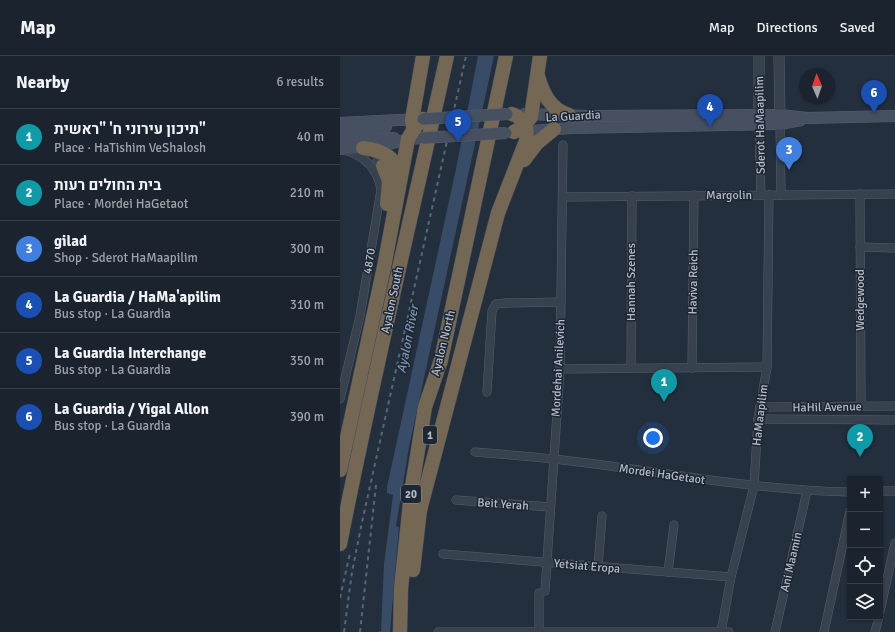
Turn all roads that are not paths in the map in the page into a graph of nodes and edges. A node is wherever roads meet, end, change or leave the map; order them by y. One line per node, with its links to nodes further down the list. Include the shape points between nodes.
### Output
1 (423, 56): 15 (highway)
2 (447, 56): 48 (highway, Ayalon South)
3 (506, 56): 36 (highway, Ayalon North / 20)
4 (540, 56): 7 (highway)
5 (759, 56): 12 (street, Sderot HaMaapilim)
6 (780, 56): 11 (street, Sderot HaMaapilim)
7 (538, 76): 9 (highway, via 552,104 558,111); 14 (highway)
8 (510, 114): 14 (highway, via 520,118); 15 (main road, La Guardia, bridge)
9 (570, 116): 12 (main road, La Guardia); 14 (main road, La Guardia)
10 (895, 116): 11 (main road, La Guardia)
11 (780, 119): 12 (main road, La Guardia); 29 (street, Sderot HaMaapilim)
12 (759, 120): 16 (main road, La Guardia); 28 (street, Sderot HaMaapilim)
13 (340, 123): 15 (main road, La Guardia)
14 (521, 127): 15 (main road, La Guardia, bridge); 16 (main road, La Guardia); 23 (highway, via 525,145)
15 (416, 129): 17 (main road); 18 (main road); 20 (main road, La Guardia, via 390,145); 24 (highway)
16 (554, 129): 23 (highway, via 537,143)
17 (340, 132)
18 (340, 141)
19 (563, 145): 31 (street, Mordehai Anilevich)
20 (363, 148): 21 (main road, La Guardia); 24 (highway, via 392,159 399,171)
21 (340, 149): 42 (street, 4870, via 361,158 376,172 380,190 360,316)
22 (383, 166): 35 (highway, via 389,192)
23 (514, 176): 59 (highway, via 498,213)
24 (399, 185): 35 (highway, via 384,267)
25 (860, 194): 26 (street, Margolin); 29 (street, Margolin); 32 (street, Wedgewood)
26 (895, 194)
27 (694, 195): 28 (street, Margolin); 30 (street, Margolin); 39 (street, Haviva Reich)
28 (765, 195): 29 (street, Margolin); 37 (street, HaMaapilim)
29 (781, 195)
30 (632, 196): 31 (street, Margolin); 38 (street, Hannah Szenes)
31 (563, 197): 34 (street, Mordehai Anilevich)
32 (860, 247): 33 (street); 43 (street, Wedgewood)
33 (895, 248)
34 (561, 302): 40 (street, Mordehai Anilevich); 41 (street, via 496,304 492,311)
35 (364, 349): 51 (highway)
36 (441, 360): 59 (highway, 1); 73 (highway, Ayalon North / 20, via 425,408 411,493 401,589)
37 (767, 367): 39 (street); 45 (street, HaMaapilim)
38 (631, 368): 39 (street); 40 (street)
39 (692, 368)
40 (560, 369): 50 (street, Mordehai Anilevich)
41 (487, 392)
42 (341, 395)
43 (861, 406): 44 (street, HaHil Avenue); 45 (street, HaHil Avenue)
44 (895, 406)
45 (760, 408): 46 (street, HaMaapilim)
46 (758, 419): 47 (street, HaHil Avenue); 52 (street, HaMaapilim)
47 (895, 420)
48 (364, 421): 62 (highway); 65 (highway, Ayalon South)
49 (475, 452): 50 (street, Mordei HaGetaot)
50 (553, 458): 52 (street, Mordei HaGetaot); 58 (street, Mordehai Anilevich)
51 (340, 470)
52 (754, 486): 53 (street, Mordei HaGetaot); 70 (street, HaMaapilim)
53 (807, 491): 56 (street, Mordei HaGetaot); 79 (street, Ani Maamin)
54 (883, 491): 55 (street)
55 (895, 491)
56 (847, 492)
57 (456, 500): 58 (street, Beit Yerah)
58 (550, 507): 67 (street, Mordehai Anilevich)
59 (420, 510): 74 (highway, 1, via 410,590)
60 (850, 512): 80 (street)
61 (602, 516): 68 (street)
62 (340, 521)
63 (674, 525): 69 (street)
64 (895, 543): 71 (street)
65 (340, 544)
66 (443, 554): 67 (street, Yetsiat Eropa)
67 (547, 563): 68 (street, Yetsiat Eropa); 76 (street, Mordehai Anilevich)
68 (598, 567): 69 (street, Yetsiat Eropa)
69 (668, 572): 70 (street, Yetsiat Eropa)
70 (731, 577): 78 (street, HaMaapilim)
71 (883, 597)
72 (878, 620): 81 (street)
73 (400, 632)
74 (408, 632)
75 (438, 632): 76 (street)
76 (538, 632)
77 (545, 632): 78 (street)
78 (724, 632)
79 (775, 632)
80 (824, 632)
81 (875, 632)

